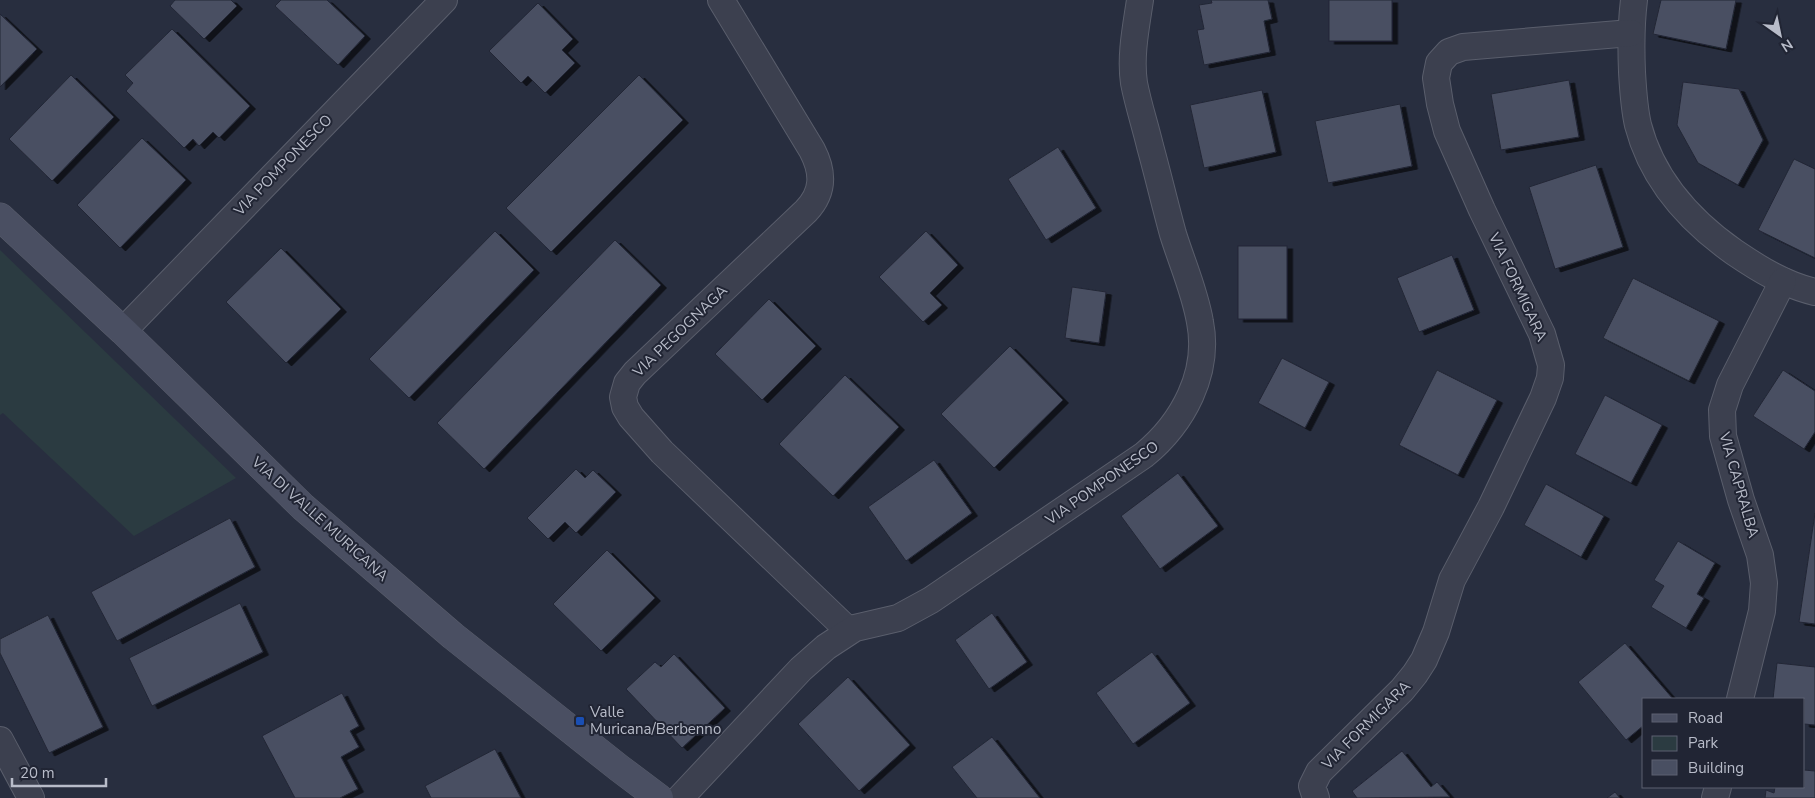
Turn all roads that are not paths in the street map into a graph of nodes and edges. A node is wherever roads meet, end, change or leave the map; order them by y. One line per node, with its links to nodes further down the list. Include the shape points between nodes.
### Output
1 (444, 0): 9 (street, VIA POMPONESCO)
2 (721, 0): 10 (street, VIA PEGOGNAGA, via 812,150 820,170 819,188 806,211 635,373 624,390 624,403 631,418 662,452)
3 (1140, 0): 10 (street, VIA POMPONESCO, via 1134,83 1202,333 1200,362 1187,405 1164,438 1144,455 931,600 898,618)
4 (1634, 0): 5 (street)
5 (1631, 33): 7 (street, via 1638,125 1650,159 1666,186 1687,213 1716,239); 16 (street, VIA FORMIGARA, via 1463,47 1448,52 1439,63 1437,88 1447,131 1542,334 1549,356 1550,378 1491,507 1452,580 1424,660 1402,690 1319,772 1312,786)
6 (0, 218): 9 (street, VIA DI VALLE MURICANA)
7 (1783, 281): 8 (street); 11 (street, VIA CAPRALBA, via 1730,385 1722,410 1723,436 1760,554 1764,583 1762,611)
8 (1815, 292)
9 (123, 331): 14 (street, VIA DI VALLE MURICANA, via 303,507 453,636)
10 (849, 631): 15 (street, VIA POMPONESCO, via 801,669)
11 (1740, 698)
12 (0, 740): 13 (street)
13 (31, 798)
14 (659, 798)
15 (680, 798)
16 (1316, 798)

